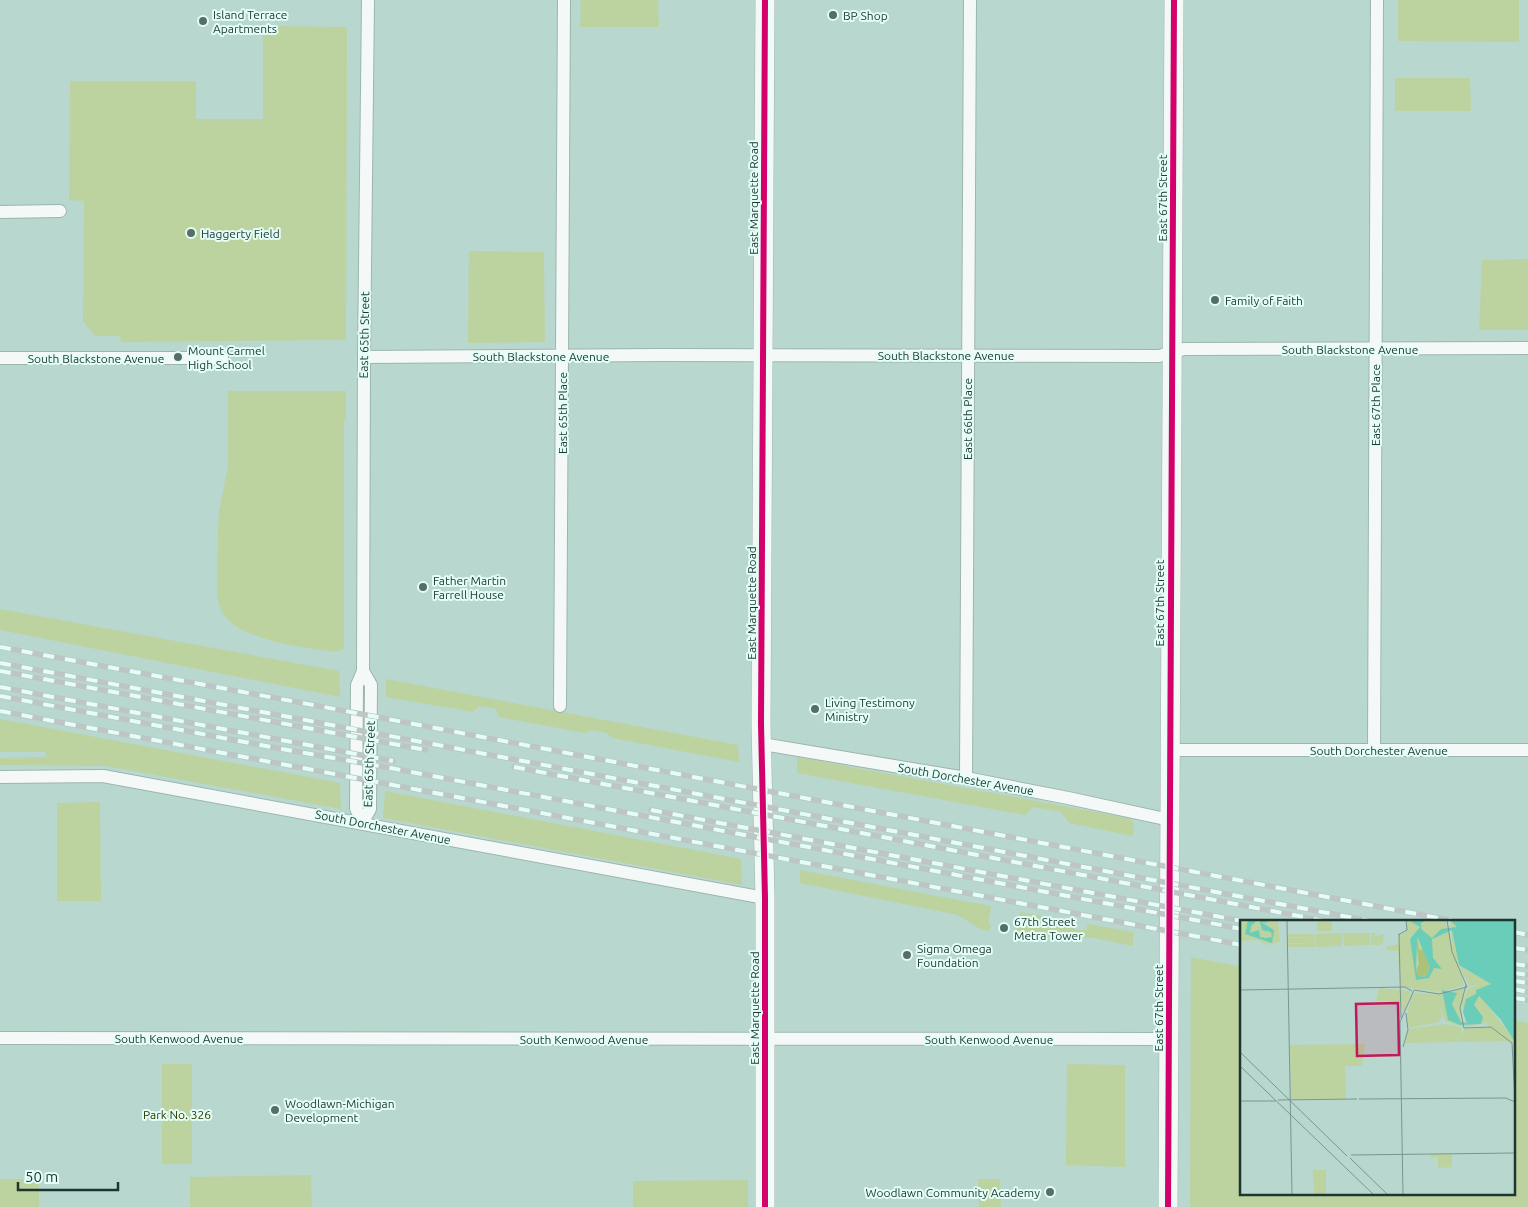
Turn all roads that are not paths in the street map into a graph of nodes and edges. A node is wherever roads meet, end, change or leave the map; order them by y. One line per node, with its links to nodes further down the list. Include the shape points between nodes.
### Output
1 (368, 0): 15 (street, East 65th Street)
2 (564, 0): 13 (street, East 65th Place)
3 (765, 0): 14 (street, East Marquette Road)
4 (970, 0): 12 (street, East 66th Place)
5 (1174, 0): 11 (street, East 67th Street)
6 (1377, 0): 10 (street, East 67th Place)
7 (60, 211): 8 (street)
8 (0, 212)
9 (1528, 348): 10 (street, South Blackstone Avenue)
10 (1374, 349): 11 (street, South Blackstone Avenue, via 1184,349); 21 (street, East 67th Place)
11 (1172, 353): 12 (street, South Blackstone Avenue, via 1159,356); 20 (street, East 67th Street)
12 (968, 355): 14 (street, South Blackstone Avenue); 24 (street, East 66th Place)
13 (562, 356): 14 (street, South Blackstone Avenue); 15 (street, South Blackstone Avenue); 18 (street, East 65th Place)
14 (763, 356): 19 (street, East Marquette Road)
15 (364, 357): 26 (street, East 65th Street, via 363,670 356,685 356,808)
16 (0, 358): 17 (street, South Blackstone Avenue)
17 (222, 358)
18 (560, 706)
19 (762, 744): 24 (street, South Dorchester Avenue); 27 (street, East Marquette Road)
20 (1170, 750): 21 (street, South Dorchester Avenue); 25 (street, East 67th Street)
21 (1374, 750): 22 (street, South Dorchester Avenue)
22 (1528, 750)
23 (0, 777): 26 (street, South Dorchester Avenue, via 103,776)
24 (966, 778): 25 (street, South Dorchester Avenue)
25 (1170, 820): 29 (street, East 67th Street)
26 (362, 823): 27 (street, South Dorchester Avenue)
27 (765, 898): 30 (street, East Marquette Road)
28 (0, 1038): 30 (street, South Kenwood Avenue)
29 (1169, 1039): 30 (street, South Kenwood Avenue); 32 (street, East 67th Street)
30 (765, 1040): 31 (street, East Marquette Road)
31 (765, 1207)
32 (1168, 1207)

